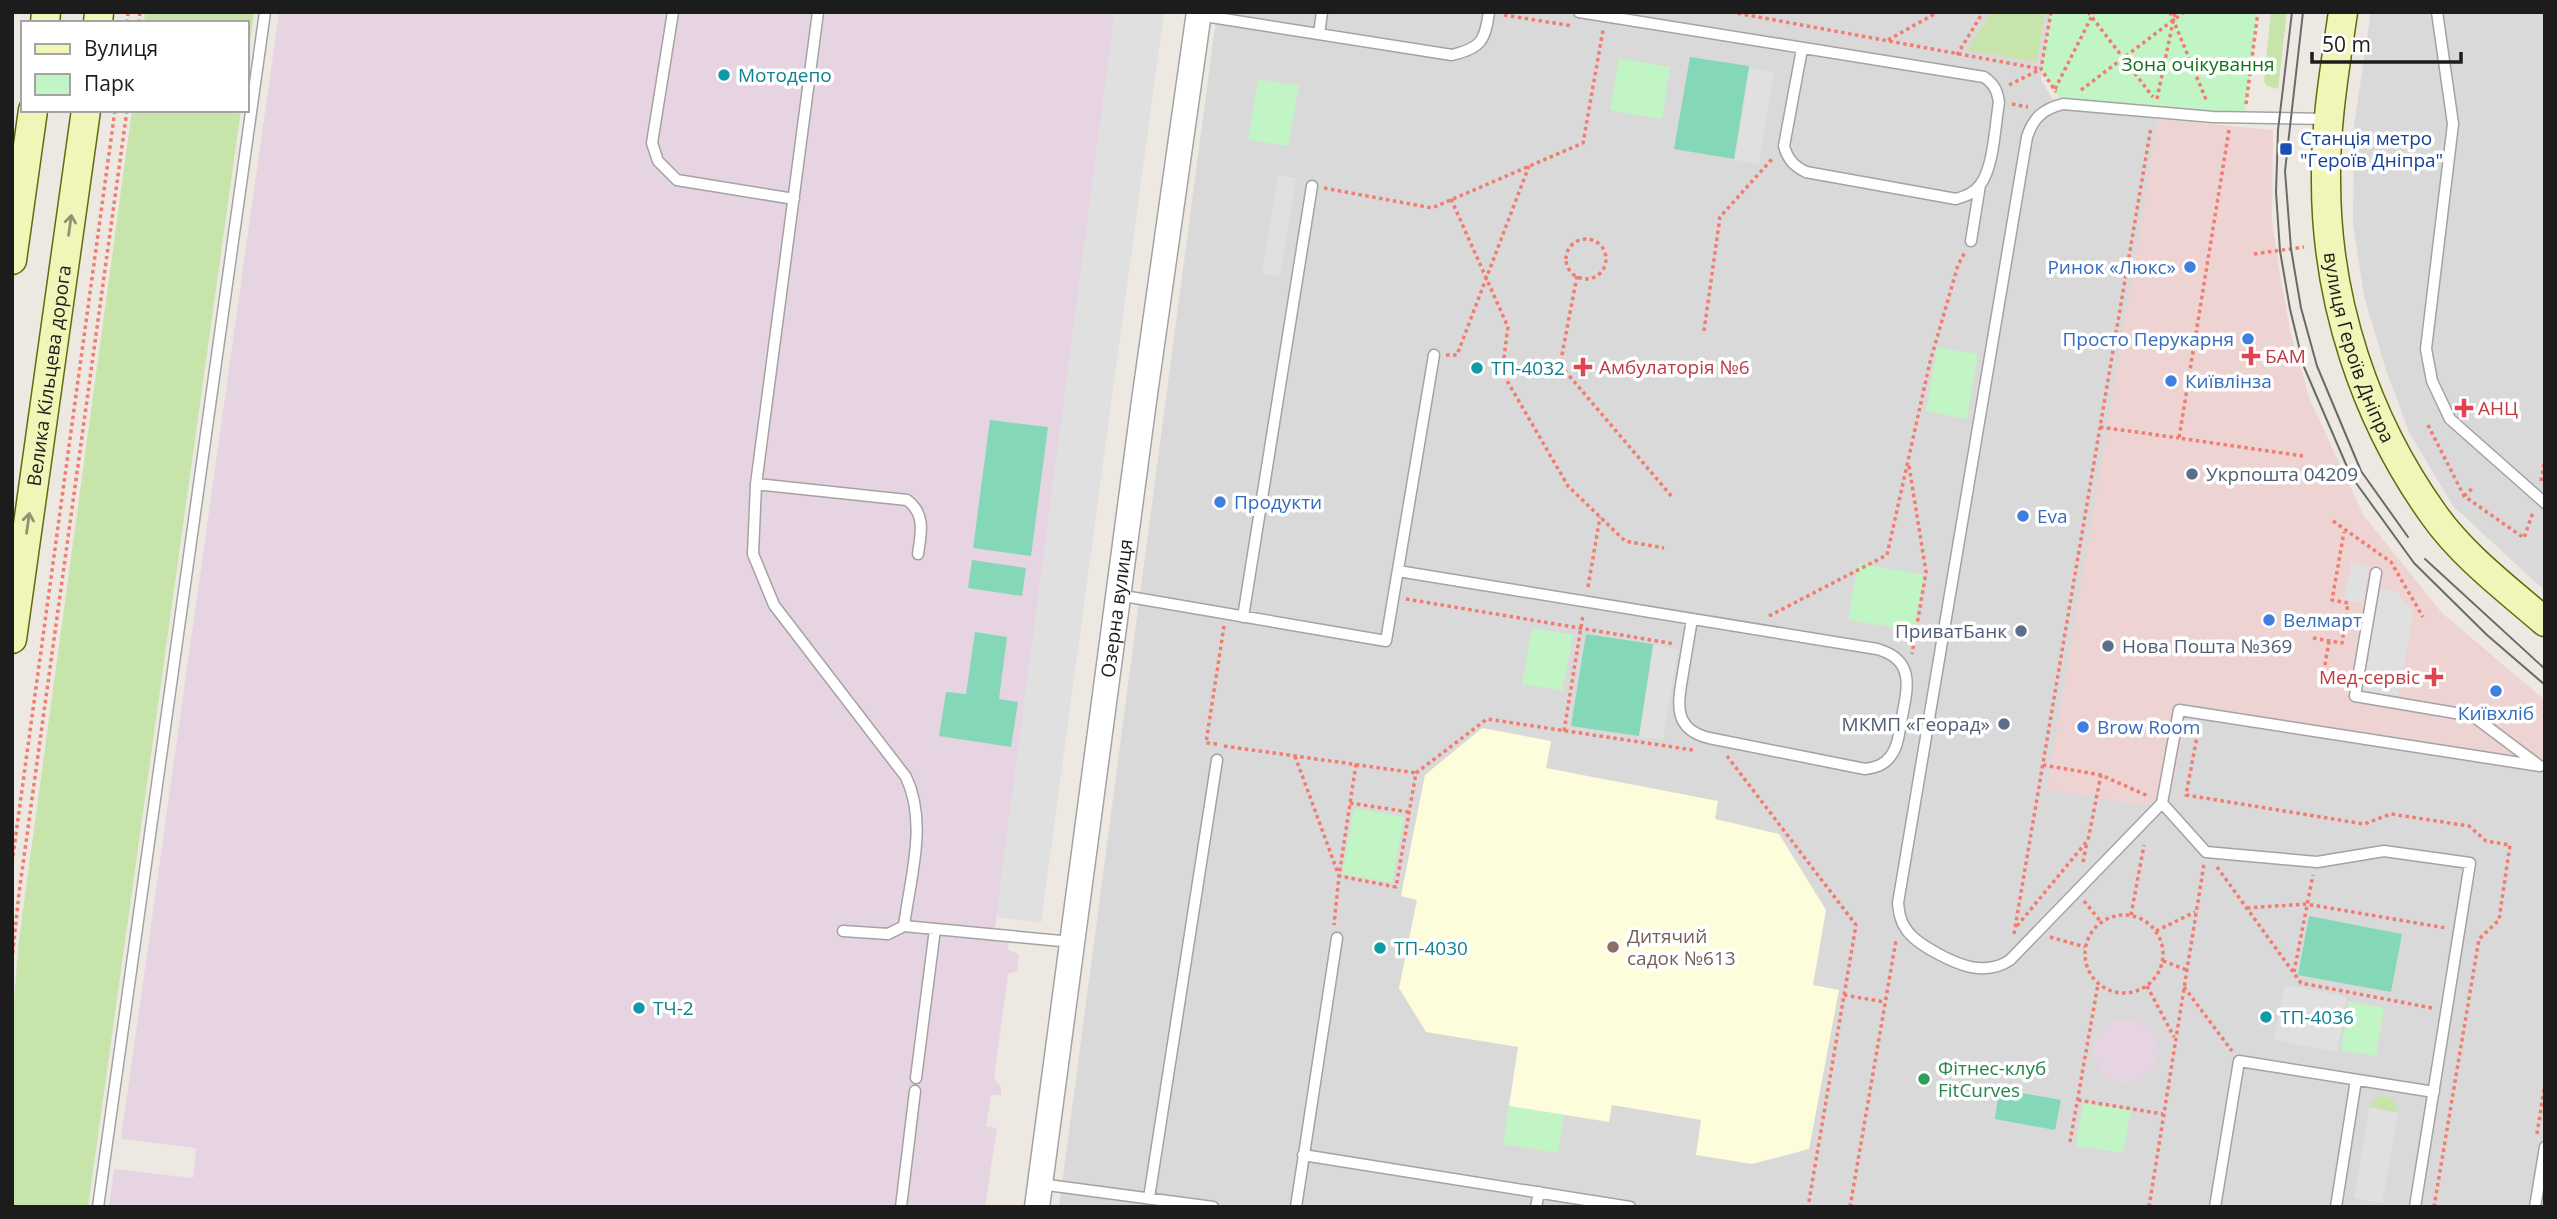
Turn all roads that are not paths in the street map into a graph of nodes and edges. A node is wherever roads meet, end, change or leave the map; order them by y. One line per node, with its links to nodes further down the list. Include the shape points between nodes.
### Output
1 (265, 12): 49 (lane)
2 (673, 12): 17 (lane, via 652,142 658,161 677,180)
3 (818, 12): 17 (lane)
4 (1322, 12): 10 (lane)
5 (1489, 12): 10 (lane, via 1486,34 1477,46 1452,55)
6 (1579, 12): 11 (lane)
7 (2343, 12): 14 (main road, вулиця Героїв Дніпра)
8 (2437, 12): 22 (lane, via 2453,124 2426,349 2431,380 2450,418)
9 (1199, 14): 10 (lane); 26 (street, Озерна вулиця)
10 (1319, 34)
11 (1802, 49): 16 (lane, via 1948,70 1992,82 1998,97 1988,172); 16 (lane, via 1784,146 1795,166 1806,172 1956,199)
12 (33, 112): 19 (main road)
13 (86, 112): 30 (main road, Велика Кільцева дорога, one-way to 13)
14 (2329, 119): 29 (main road, вулиця Героїв Дніпра, via 2328,236 2353,357 2374,411 2435,517 2475,561); 33 (lane, via 2213,117 2063,104 2046,110 2031,125 2027,137 1898,903 1900,917 1915,940 1962,964 1999,967)
15 (1312, 186): 27 (lane)
16 (1980, 186): 18 (lane)
17 (794, 199): 21 (lane)
18 (1971, 241)
19 (12, 260)
20 (1434, 355): 24 (lane)
21 (755, 484): 23 (lane, via 906,500 920,515); 34 (lane, via 752,554 774,605 912,790 918,824)
22 (2545, 503)
23 (918, 554)
24 (1398, 571): 27 (lane, via 1386,641); 28 (lane)
25 (2376, 573): 32 (lane, via 2355,696 2473,716)
26 (1118, 595): 27 (lane); 38 (street, Озерна вулиця)
27 (1242, 617)
28 (1692, 619): 28 (lane, via 1678,702 1679,713 1699,736 1865,769 1884,764 1896,748 1908,688 1904,667 1888,652)
29 (2545, 622)
30 (12, 639)
31 (1217, 760): 48 (lane)
32 (2542, 768): 33 (lane, via 2179,710)
33 (2162, 803): 42 (lane, via 2206,852 2317,862 2384,850 2470,863)
34 (904, 926): 35 (lane); 36 (lane, via 888,934)
35 (934, 929): 38 (lane); 39 (lane)
36 (843, 931)
37 (1337, 938): 44 (lane)
38 (1072, 942): 47 (street, Озерна вулиця)
39 (916, 1078)
40 (2356, 1080): 42 (lane); 55 (lane, via 2239,1061); 56 (lane)
41 (915, 1091): 50 (lane)
42 (2434, 1092): 57 (lane)
43 (2545, 1146): 45 (lane)
44 (1303, 1156): 46 (lane); 52 (lane)
45 (2542, 1182): 58 (lane)
46 (1539, 1192): 53 (lane); 54 (lane)
47 (1039, 1196): 48 (lane)
48 (1149, 1198): 51 (lane)
49 (98, 1207)
50 (901, 1207)
51 (1213, 1207)
52 (1296, 1207)
53 (1536, 1207)
54 (1630, 1207)
55 (2215, 1207)
56 (2336, 1207)
57 (2416, 1207)
58 (2535, 1207)

